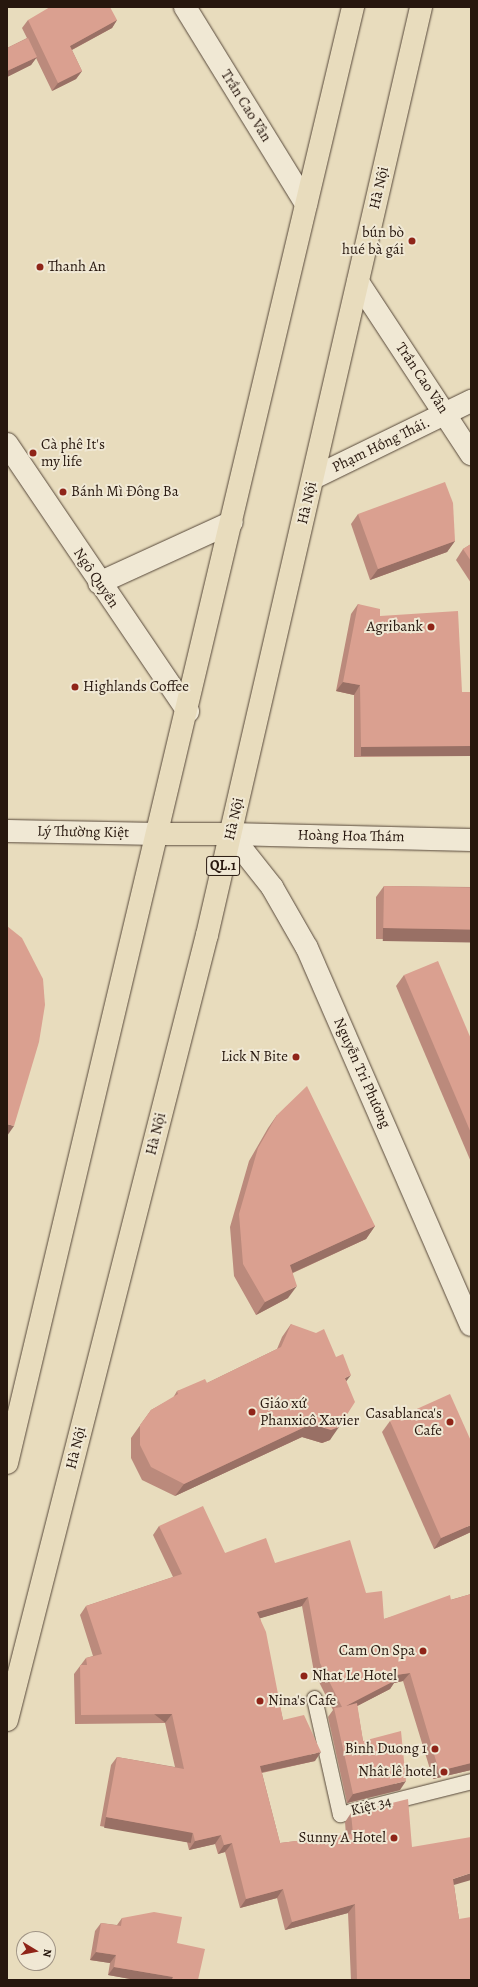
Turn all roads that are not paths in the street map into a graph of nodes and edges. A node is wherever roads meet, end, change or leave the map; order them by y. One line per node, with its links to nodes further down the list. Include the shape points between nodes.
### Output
1 (185, 7): 4 (street, Trần Cao Vân)
2 (353, 7): 4 (main road)
3 (421, 7): 5 (main road, Hà Nội / QL.1)
4 (306, 204): 11 (main road)
5 (358, 282): 7 (street, Trần Cao Vân); 10 (main road, Hà Nội / QL.1)
6 (471, 401): 7 (street, Phạm Hồng Thái.)
7 (445, 413): 9 (street, Trần Cao Vân); 10 (street, Phạm Hồng Thái.)
8 (7, 444): 12 (street, Ngô Quyền)
9 (471, 454)
10 (313, 478): 16 (main road, Hà Nội / QL.1)
11 (232, 522): 12 (street); 13 (main road)
12 (99, 583): 13 (street, Ngô Quyền)
13 (188, 712): 15 (main road)
14 (7, 831): 15 (street, Lý Thường Kiệt)
15 (159, 834): 16 (main road); 19 (main road)
16 (230, 834): 17 (street, Hoàng Hoa Thám); 18 (street, Nguyễn Tri Phương, via 272,887 307,948); 21 (main road, Hà Nội / QL.1)
17 (471, 840)
18 (471, 1325)
19 (7, 1463)
20 (314, 1698): 22 (lane, Kiệt 34, via 340,1814)
21 (7, 1720)
22 (471, 1781)

